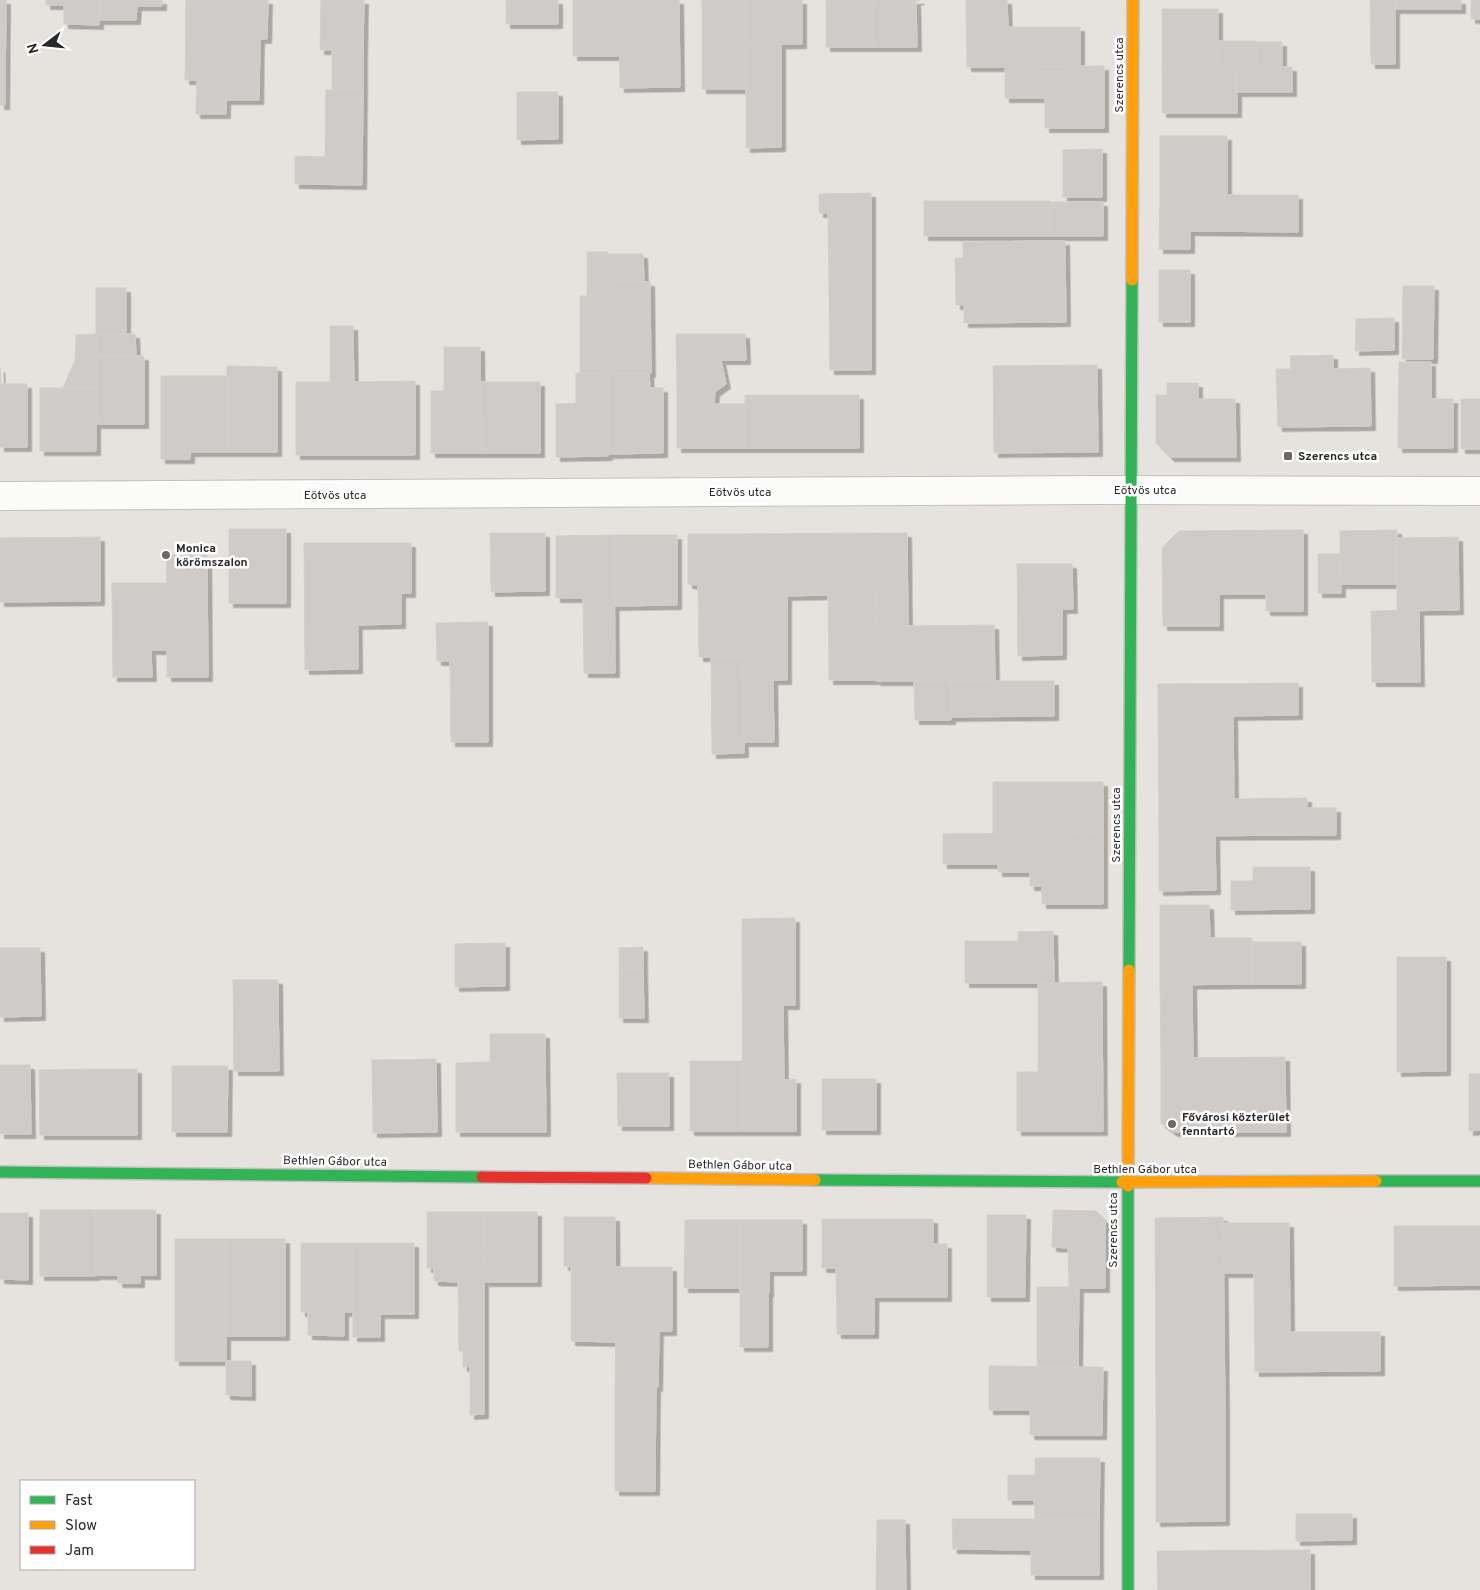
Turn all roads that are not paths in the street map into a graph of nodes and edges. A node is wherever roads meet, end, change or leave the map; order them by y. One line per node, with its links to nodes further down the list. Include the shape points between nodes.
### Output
1 (1133, 0): 2 (street, Szerencs utca)
2 (1133, 490): 3 (street, Eötvös utca); 4 (street, Eötvös utca); 7 (street, Szerencs utca)
3 (1480, 491)
4 (0, 496)
5 (0, 1172): 7 (street, Bethlen Gábor utca)
6 (1480, 1181): 7 (street, Bethlen Gábor utca)
7 (1127, 1182): 8 (street, Szerencs utca)
8 (1128, 1590)

